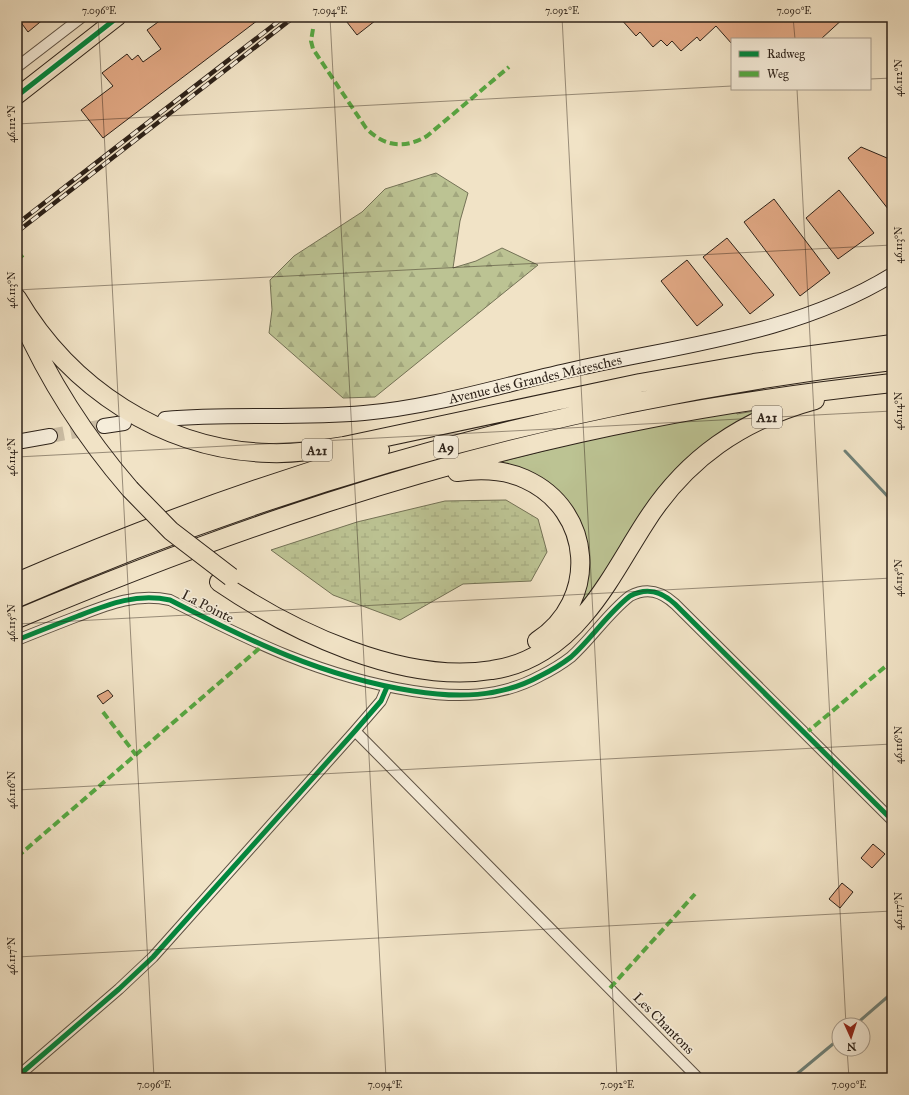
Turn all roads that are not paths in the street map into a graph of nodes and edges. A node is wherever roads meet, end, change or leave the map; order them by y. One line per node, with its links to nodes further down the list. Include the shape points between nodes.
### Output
1 (82, 17): 3 (street)
2 (118, 17): 4 (main road)
3 (17, 67)
4 (17, 96)
5 (892, 275): 13 (main road, Avenue des Grandes Maresches, via 835,305 769,328 419,405 343,414)
6 (17, 298): 12 (highway, A21, via 59,355 105,397 153,425 216,446 269,453 315,450 366,442)
7 (17, 309): 19 (highway, A21, via 34,348 67,405)
8 (17, 336): 19 (highway, A21, via 38,378 66,423)
9 (892, 344): 12 (highway, A9, via 746,364 640,383)
10 (892, 361): 22 (highway, A9, via 748,381 642,400 431,451 216,519 97,564)
11 (892, 383): 18 (highway, via 761,398 645,419 497,453); 20 (highway, A21, via 789,408 747,426 712,448 665,494 605,588 583,616 550,647 505,668 455,673 384,661 298,628 264,610)
12 (537, 406): 21 (highway, A9, via 378,450 226,500 128,536)
13 (165, 419)
14 (124, 423): 15 (main road)
15 (104, 426)
16 (50, 436): 17 (main road)
17 (22, 441)
18 (375, 487): 20 (highway, A21, via 447,473 480,470 513,474 542,488 555,499 568,517 577,537 581,568 579,583 570,606 561,619 540,639 521,650 469,662 424,659 375,647 314,623); 23 (highway, A21, via 193,548)
19 (124, 491): 20 (highway, A21, bridge)
20 (225, 580)
21 (17, 582)
22 (17, 598)
23 (17, 619)
24 (17, 640): 25 (street, La Pointe, via 116,602 139,597 162,598 300,662)
25 (387, 687): 26 (street, via 381,701); 27 (street, La Pointe, via 458,696 480,695 522,685 570,657 630,596 642,591 660,592)
26 (355, 731): 28 (street, via 153,957); 29 (street, Les Chantons)
27 (892, 820)
28 (17, 1077)
29 (698, 1078)

